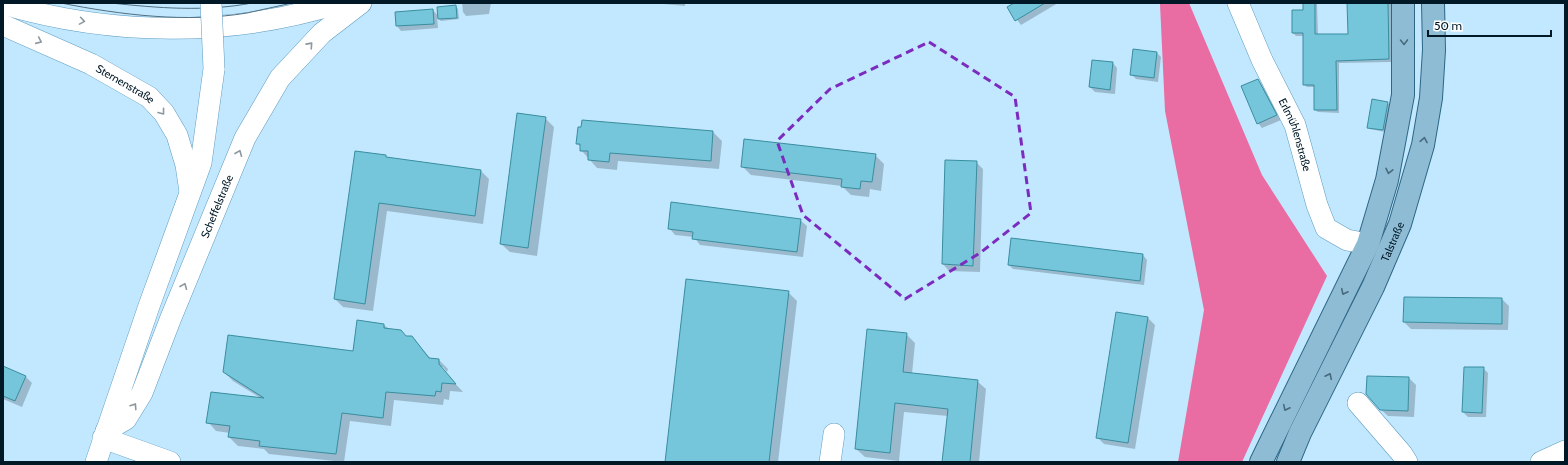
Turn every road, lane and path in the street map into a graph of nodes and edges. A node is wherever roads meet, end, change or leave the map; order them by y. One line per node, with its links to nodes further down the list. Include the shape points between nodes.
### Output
1 (212, 3): 9 (street, bridge, via 214,68 202,163)
2 (339, 3): 7 (street, one-way to 2, via 110,26 182,29 260,22 308,13)
3 (361, 3): 13 (street, Scheffelstraße, one-way to 3, via 126,419 142,393 245,138 280,78 322,32)
4 (1238, 3): 10 (street, Erlmühlenstraße, via 1262,60 1295,125 1326,228 1347,240)
5 (1403, 3): 10 (main road, Talstraße, one-way to 10, via 1403,95 1387,180)
6 (1433, 3): 19 (main road, Talstraße, one-way to 6, via 1373,287 1400,224 1423,145 1431,98)
7 (3, 4)
8 (3, 25): 9 (street, Sternenstraße, one-way to 9, via 91,64 149,97 164,113 177,135 186,164)
9 (191, 195): 13 (street)
10 (1368, 244): 18 (main road, Talstraße, one-way to 18)
11 (1358, 403): 20 (street)
12 (834, 434): 17 (street)
13 (104, 435): 15 (street); 16 (street)
14 (1565, 451): 21 (street)
15 (96, 462)
16 (170, 462)
17 (830, 462)
18 (1261, 462)
19 (1288, 462)
20 (1407, 462)
21 (1541, 462)

